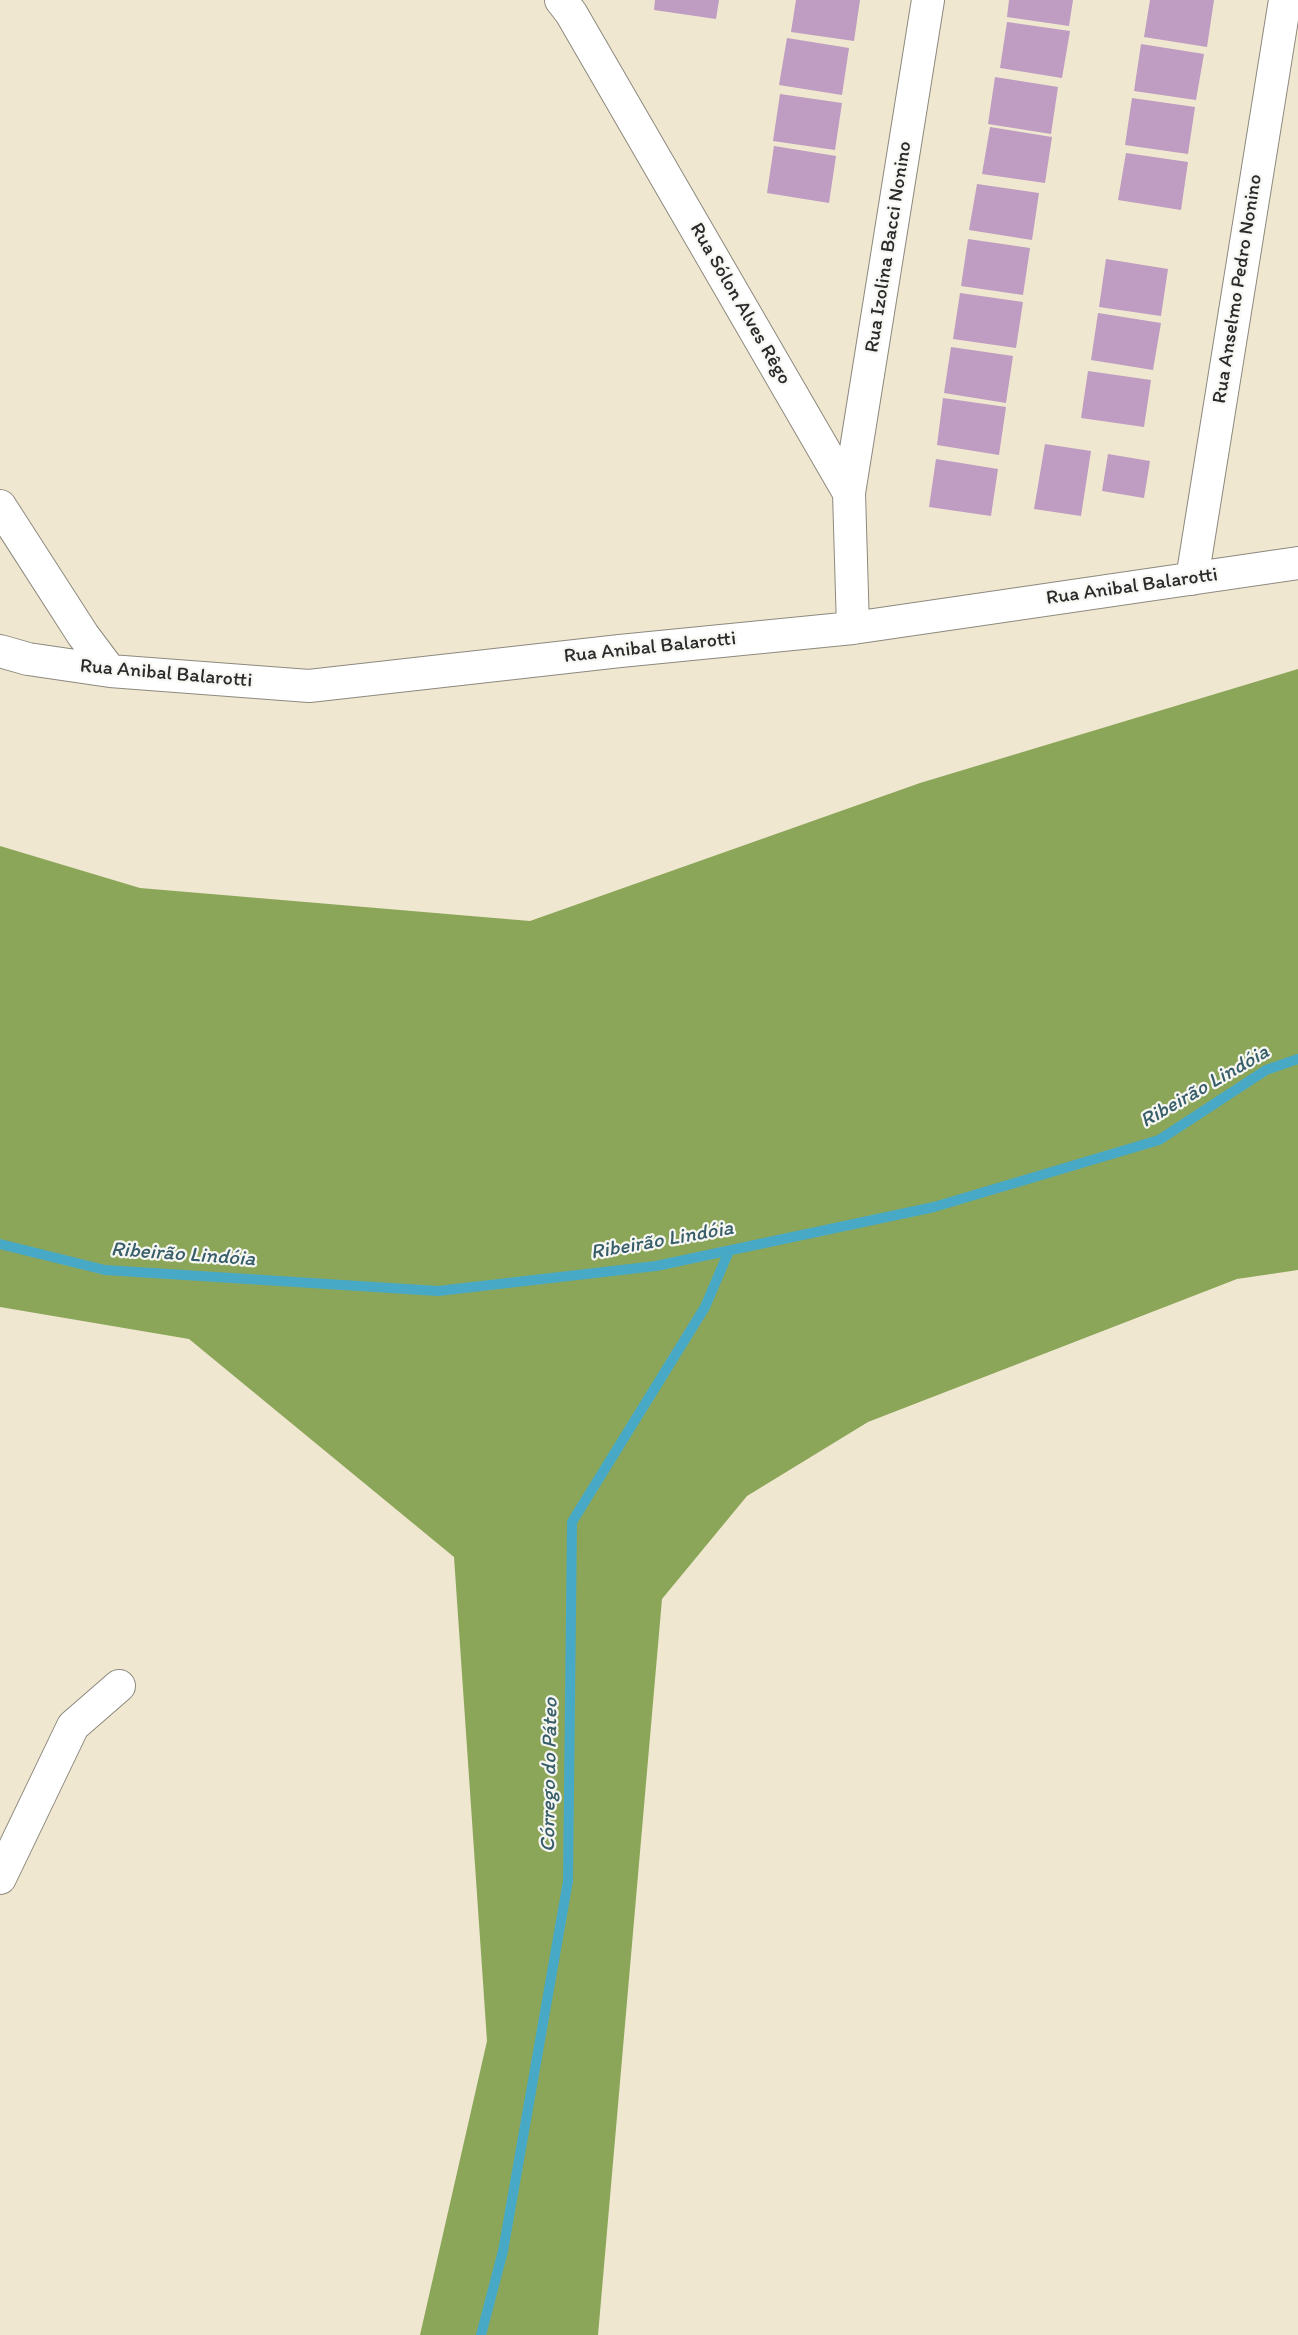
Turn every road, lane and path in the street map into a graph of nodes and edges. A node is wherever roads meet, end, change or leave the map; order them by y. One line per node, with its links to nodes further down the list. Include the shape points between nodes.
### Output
1 (928, 0): 4 (street, Rua Izolina Bacci Nonino)
2 (1285, 0): 7 (street, Rua Anselmo Pedro Nonino)
3 (568, 4): 4 (street, Rua Sólon Alves Rêgo)
4 (849, 493): 8 (street, Rua Sólon Alves Rêgo)
5 (0, 506): 10 (street)
6 (1298, 563): 7 (street, Rua Anibal Balarotti)
7 (1192, 579): 8 (street, Rua Anibal Balarotti)
8 (853, 628): 10 (street, Rua Anibal Balarotti, via 309,686)
9 (0, 651): 10 (street, Rua Anibal Balarotti)
10 (110, 671)
11 (119, 1686): 12 (street, via 73,1726)
12 (0, 1878)

